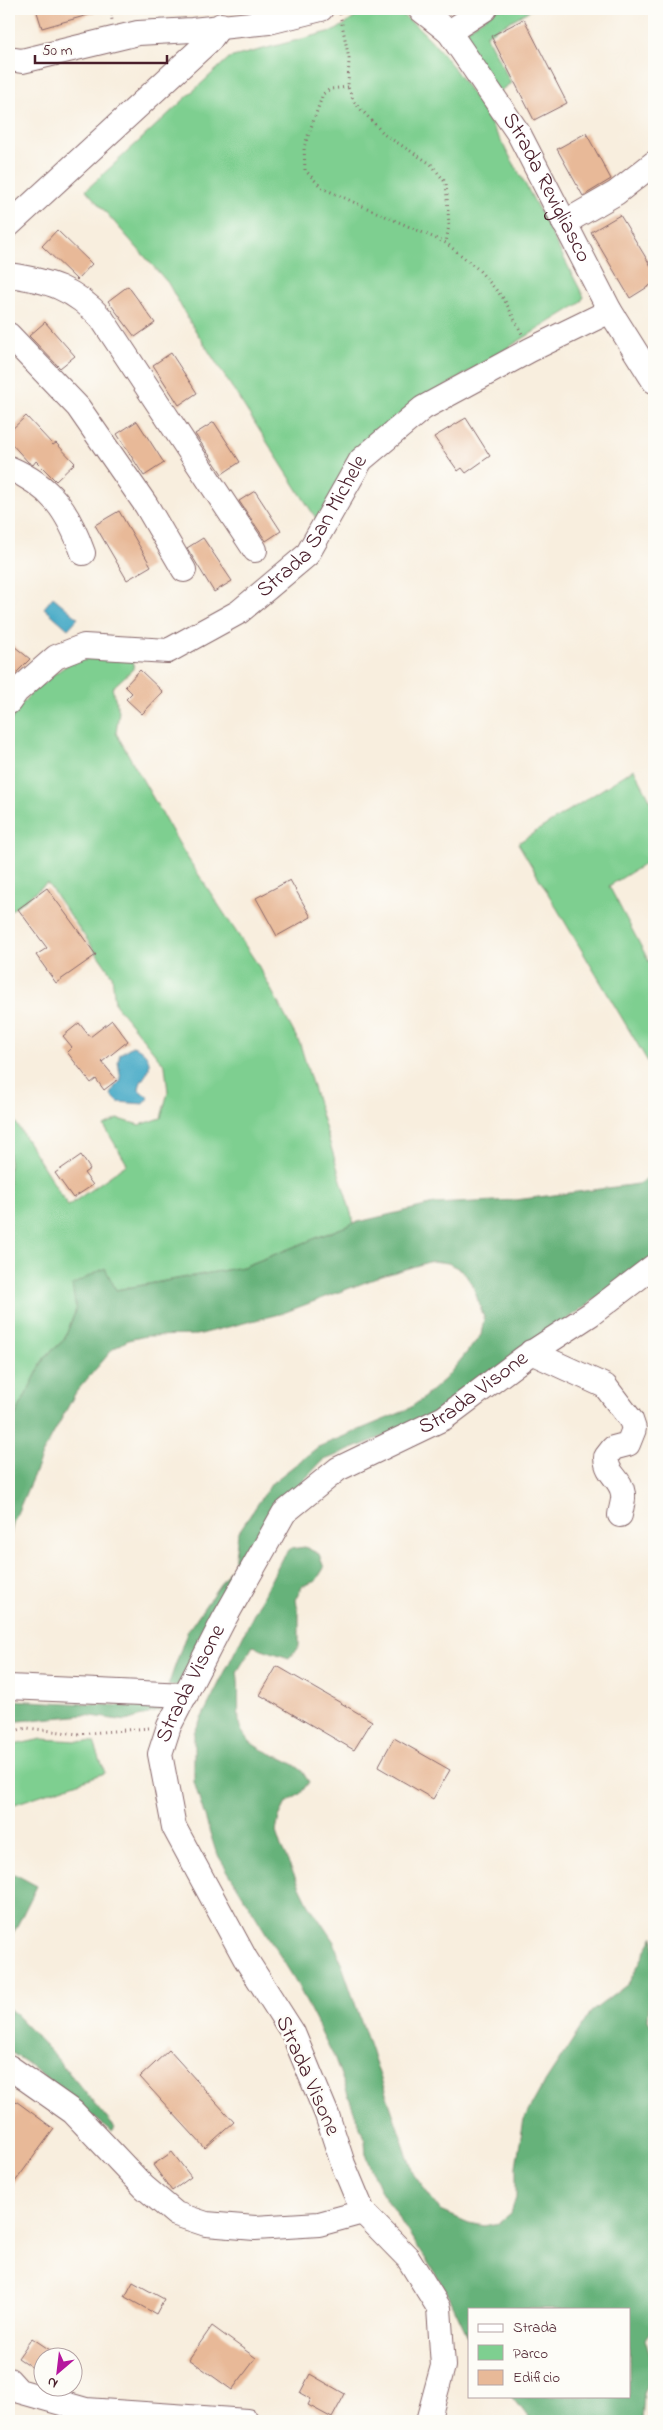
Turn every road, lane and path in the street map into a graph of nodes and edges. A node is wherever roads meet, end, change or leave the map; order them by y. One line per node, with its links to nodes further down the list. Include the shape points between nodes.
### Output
1 (321, 9): 5 (street, via 269,22)
2 (339, 9): 9 (path, via 349,59)
3 (420, 9): 7 (street, Strada Revigliasco)
4 (485, 9): 7 (street)
5 (221, 25): 6 (street); 13 (street, via 210,40)
6 (192, 30): 8 (street, via 138,33 22,61); 11 (street, via 181,45)
7 (449, 32): 12 (street, Strada Revigliasco, via 519,134)
8 (9, 58)
9 (348, 87): 14 (path, via 354,102 375,125 431,164 446,183 449,224); 14 (path, via 330,89 323,94 304,147 304,170 322,188)
10 (654, 163): 12 (street, via 616,193)
11 (9, 205)
12 (564, 222): 16 (street, Strada Revigliasco)
13 (9, 225)
14 (446, 243): 17 (path, via 478,269 504,299)
15 (9, 275): 21 (street, via 62,287 88,302)
16 (610, 311): 19 (street, Strada Revigliasco); 24 (street, Strada San Michele, via 422,408 361,460 307,555 239,612 168,651 84,646 56,657)
17 (512, 314)
18 (9, 336): 23 (street, via 78,407 146,505)
19 (654, 381)
20 (9, 468): 22 (street, via 49,491 64,508)
21 (255, 550)
22 (83, 553)
23 (184, 570)
24 (9, 702)
25 (654, 1266): 26 (street, Strada Visone, via 591,1314)
26 (531, 1352): 27 (street, via 605,1386 631,1420 634,1429 628,1444 613,1448 606,1457 607,1468 624,1496); 29 (street, Strada Visone, via 444,1418 338,1469 284,1513 223,1621)
27 (620, 1515)
28 (9, 1687): 29 (street)
29 (186, 1695): 30 (street, Strada Visone)
30 (169, 1726): 31 (path, via 78,1734 27,1728); 33 (street, Strada Visone, via 160,1754 174,1827 245,1958 293,2033)
31 (9, 1732)
32 (9, 2067): 33 (street, via 73,2112 144,2187 176,2214 206,2224 255,2228 319,2224)
33 (364, 2212): 37 (street, Strada Visone, via 408,2258 439,2308 443,2366)
34 (9, 2380): 35 (street, via 19,2391 86,2410)
35 (148, 2418): 36 (street)
36 (234, 2421)
37 (428, 2421)

